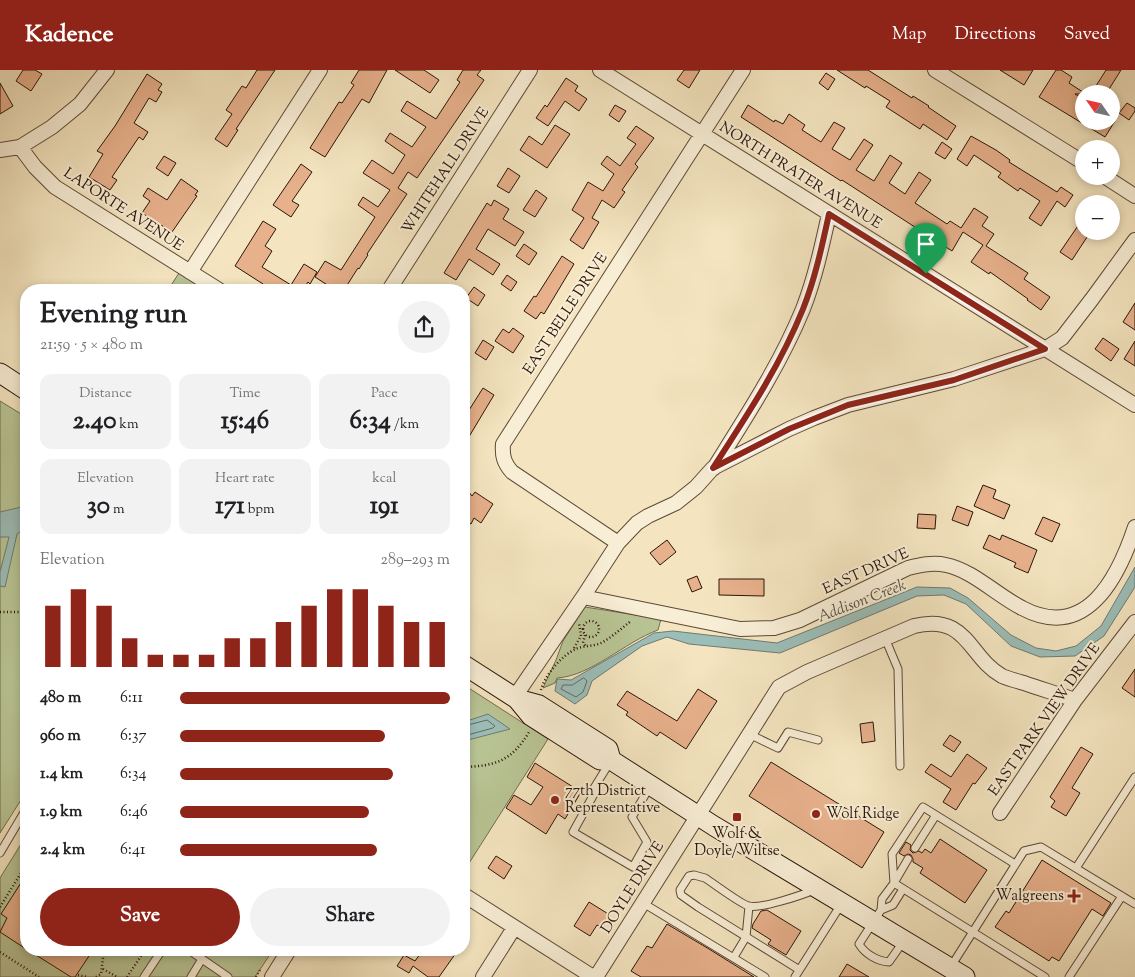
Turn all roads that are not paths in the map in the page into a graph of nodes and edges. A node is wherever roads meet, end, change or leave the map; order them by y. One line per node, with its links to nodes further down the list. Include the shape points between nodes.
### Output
1 (107, 70): 8 (street, via 80,104)
2 (320, 70): 15 (street)
3 (530, 70): 17 (street, WHITEHALL DRIVE)
4 (600, 70): 7 (street, NORTH PRATER AVENUE)
5 (742, 70): 7 (street, EAST BELLE DRIVE)
6 (935, 70): 10 (street)
7 (702, 134): 13 (street, NORTH PRATER AVENUE); 24 (street, EAST BELLE DRIVE, via 504,444 502,454 512,472)
8 (20, 147): 9 (street); 15 (street, LAPORTE AVENUE, via 34,167 55,187)
9 (0, 150)
10 (1075, 157)
11 (1118, 185): 12 (street)
12 (1135, 196)
13 (829, 214): 18 (street, NORTH PRATER AVENUE); 22 (street, via 803,308 782,354)
14 (1135, 240): 18 (street, via 1062,338)
15 (190, 272): 16 (street, LAPORTE AVENUE)
16 (209, 284)
17 (392, 284)
18 (1045, 349): 21 (street, NORTH PRATER AVENUE); 22 (street, via 954,380 848,405 789,429)
19 (0, 374): 20 (main road)
20 (20, 386)
21 (1135, 406)
22 (713, 468): 24 (street, via 696,487 637,523)
23 (1135, 527): 25 (street, EAST DRIVE, via 1117,572 1106,587 1087,608 1068,617 1046,618 1034,614 968,574 938,564 908,568 800,620 774,628 740,629)
24 (618, 543): 25 (street)
25 (583, 598): 29 (street)
26 (1135, 622): 30 (street, EAST PARK VIEW DRIVE)
27 (885, 638): 30 (street, DOYLE DRIVE, via 924,624 944,625 966,638 1003,676); 31 (street, DOYLE DRIVE, via 779,687); 34 (lane, via 898,669)
28 (470, 669): 29 (main road)
29 (516, 698): 33 (main road, via 539,705 608,749)
30 (1075, 700): 37 (street, EAST PARK VIEW DRIVE)
31 (749, 734): 32 (lane, via 778,748 788,732); 39 (street, DOYLE DRIVE)
32 (818, 740)
33 (611, 760): 36 (main road); 36 (lane, via 573,832 633,867 647,842 632,817)
34 (900, 766)
35 (1135, 777): 45 (lane)
36 (651, 786): 39 (main road)
37 (1000, 813)
38 (936, 815): 41 (lane); 44 (lane); 46 (lane, via 922,807 892,854)
39 (698, 816): 47 (main road); 51 (street, DOYLE DRIVE)
40 (20, 819): 42 (lane)
41 (915, 848)
42 (0, 852)
43 (908, 859): 46 (lane)
44 (1015, 864): 45 (lane, via 1024,851 1041,847); 57 (lane)
45 (1076, 868): 49 (lane)
46 (894, 882): 48 (lane); 55 (lane, via 882,899)
47 (818, 889): 52 (main road); 54 (lane, via 765,905)
48 (904, 889): 55 (lane, via 894,905); 57 (lane)
49 (1122, 896): 53 (lane); 76 (lane)
50 (470, 899): 56 (street)
51 (643, 903): 63 (lane); 72 (street, DOYLE DRIVE)
52 (842, 903): 55 (main road); 65 (lane)
53 (1135, 904)
54 (749, 906): 58 (lane); 58 (lane, via 698,876 690,876 680,890 681,895)
55 (877, 916): 59 (main road); 59 (lane, via 859,944 863,951 882,962 889,962)
56 (514, 928): 71 (street); 72 (street)
57 (972, 932): 66 (lane); 75 (lane)
58 (746, 937): 63 (lane); 65 (lane)
59 (904, 941): 66 (main road)
60 (158, 956): 67 (lane)
61 (198, 956): 64 (lane)
62 (285, 956): 70 (street)
63 (734, 957): 73 (lane)
64 (202, 959): 68 (lane); 69 (lane)
65 (798, 969): 74 (lane)
66 (957, 972)
67 (144, 977)
68 (191, 977)
69 (228, 977)
70 (272, 977)
71 (483, 977)
72 (595, 977)
73 (765, 977)
74 (795, 977)
75 (1045, 977)
76 (1068, 977)

